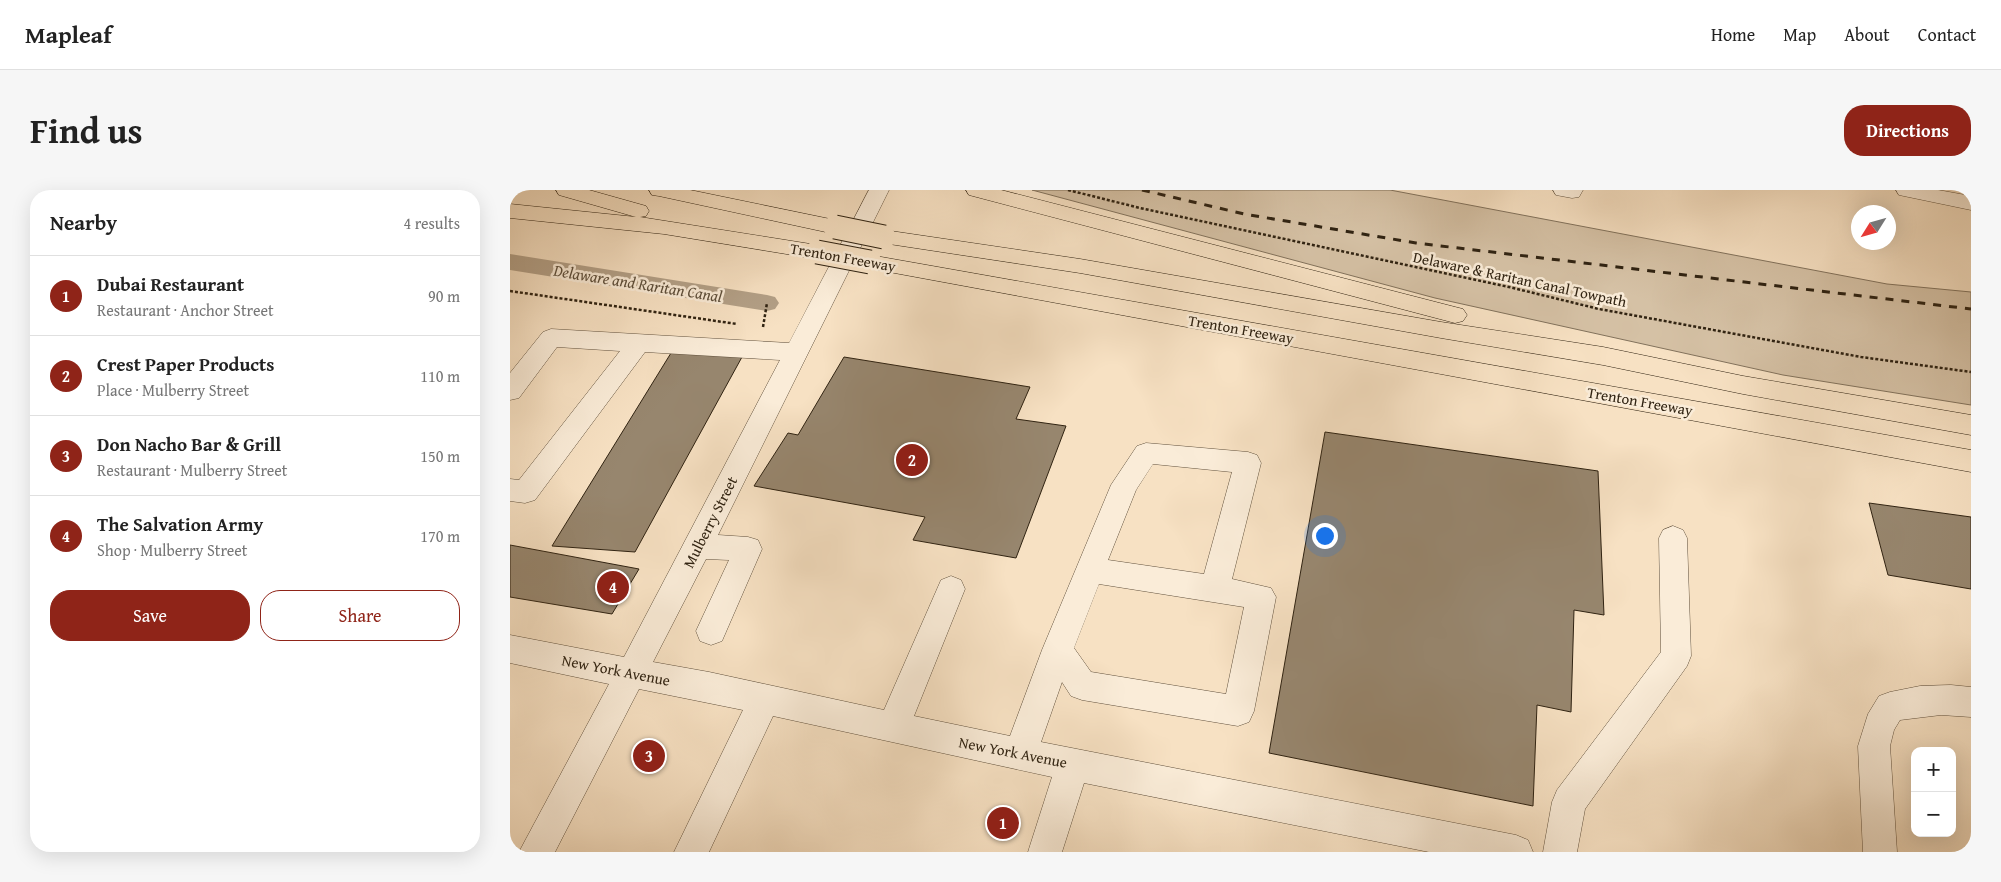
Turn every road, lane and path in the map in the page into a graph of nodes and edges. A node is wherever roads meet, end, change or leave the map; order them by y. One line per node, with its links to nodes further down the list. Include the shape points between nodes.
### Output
1 (566, 190): 12 (highway)
2 (659, 190): 20 (highway, Trenton Freeway, bridge, via 884,236 1080,266 1603,356)
3 (879, 190): 18 (street, Mulberry Street)
4 (976, 190): 20 (highway, via 1405,303)
5 (1068, 190): 19 (path, Delaware & Raritan Canal Towpath, via 1599,309 1861,357)
6 (1563, 190): 7 (street)
7 (1573, 190)
8 (1906, 190): 9 (street)
9 (1950, 195): 10 (street)
10 (1971, 203)
11 (510, 211): 12 (highway, Trenton Freeway)
12 (720, 235): 23 (highway, Trenton Freeway, bridge)
13 (510, 291): 15 (path)
14 (767, 304): 16 (path)
15 (742, 324)
16 (763, 328)
17 (639, 343): 18 (street); 21 (street, via 551,338); 24 (street, via 525,492)
18 (798, 352): 26 (street, Mulberry Street)
19 (1971, 372)
20 (1743, 385): 22 (highway, Trenton Freeway)
21 (510, 390)
22 (1971, 425)
23 (1964, 461)
24 (510, 490)
25 (1673, 538): 44 (street, via 1676,656 1569,802)
26 (698, 546): 30 (street, via 748,549); 33 (street, Mulberry Street)
27 (1090, 570): 29 (street); 29 (street, via 1124,485 1146,453 1248,463); 32 (street)
28 (952, 589): 36 (street)
29 (1215, 589): 32 (street, via 1260,597 1238,711 1082,685)
30 (711, 631)
31 (510, 649): 33 (street, New York Avenue)
32 (1057, 650): 37 (street)
33 (630, 674): 34 (street, New York Avenue, via 709,686); 40 (street, Mulberry Street)
34 (765, 699): 36 (street, New York Avenue); 41 (street)
35 (1971, 702): 45 (street, via 1916,700 1890,707 1879,725 1874,746)
36 (893, 727): 37 (street, New York Avenue)
37 (1020, 754): 38 (street, New York Avenue)
38 (1073, 764): 39 (street, New York Avenue); 42 (street)
39 (1446, 845): 43 (street, New York Avenue)
40 (536, 852)
41 (691, 852)
42 (1045, 852)
43 (1516, 852)
44 (1560, 852)
45 (1880, 852)

